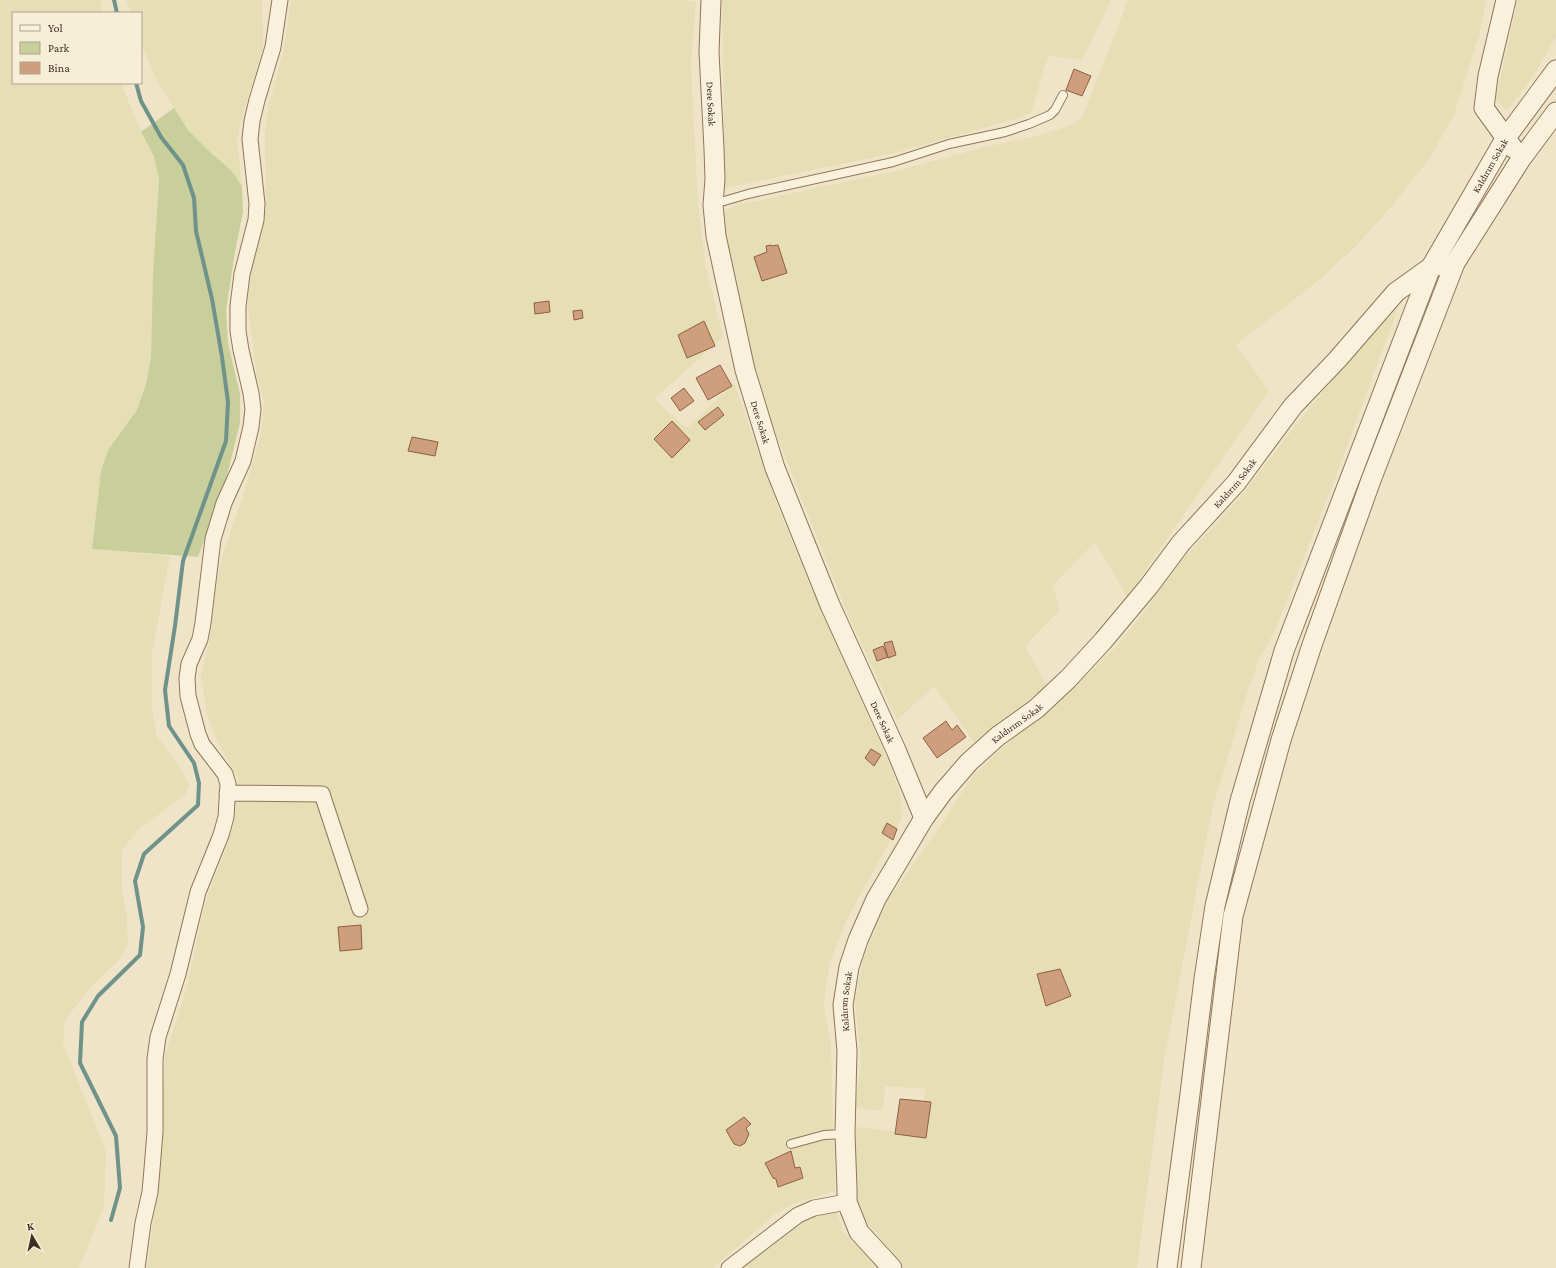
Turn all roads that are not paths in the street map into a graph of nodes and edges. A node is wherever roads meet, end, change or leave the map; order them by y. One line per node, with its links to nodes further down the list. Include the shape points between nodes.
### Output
1 (280, 0): 12 (street, via 273,47 252,121 250,139 257,204 256,220 242,274 238,306 238,331 253,409 251,427 243,461 224,503 213,539 203,623 187,678 188,696 198,734 202,744 225,774)
2 (711, 0): 9 (street, Dere Sokak, via 709,52 715,179)
3 (1506, 0): 7 (street, via 1488,76 1484,108)
4 (1556, 70): 7 (street, Kaldırım Sokak)
5 (1063, 95): 9 (lane, via 1050,115 1017,128 949,144 893,162 748,194)
6 (1556, 112): 8 (street)
7 (1505, 139): 8 (street); 11 (street, Kaldırım Sokak)
8 (1521, 159): 10 (street)
9 (713, 205): 13 (street, Dere Sokak, via 716,236 742,356 775,468 830,605)
10 (1455, 263): 11 (street, Kaldırım Sokak); 22 (street, via 1371,480 1312,645 1281,740 1233,916)
11 (1431, 267): 13 (street, Kaldırım Sokak, via 1396,292 1293,406 1236,483 1181,543 1149,586 1068,679 1036,709 998,736 969,762); 21 (street, via 1284,651 1240,801 1214,906)
12 (227, 793): 14 (street, via 322,794); 18 (street, via 226,817 221,835 198,892 178,974 158,1037 150,1192)
13 (924, 818): 15 (street, Kaldırım Sokak, via 876,899 849,967 843,1005 847,1051)
14 (360, 910)
15 (845, 1134): 16 (lane, via 824,1135); 17 (street, Kaldırım Sokak)
16 (791, 1144)
17 (847, 1202): 19 (street, via 814,1208 798,1215); 20 (street, Kaldırım Sokak, via 859,1232)
18 (137, 1268)
19 (729, 1268)
20 (892, 1268)
21 (1168, 1268)
22 (1191, 1268)

